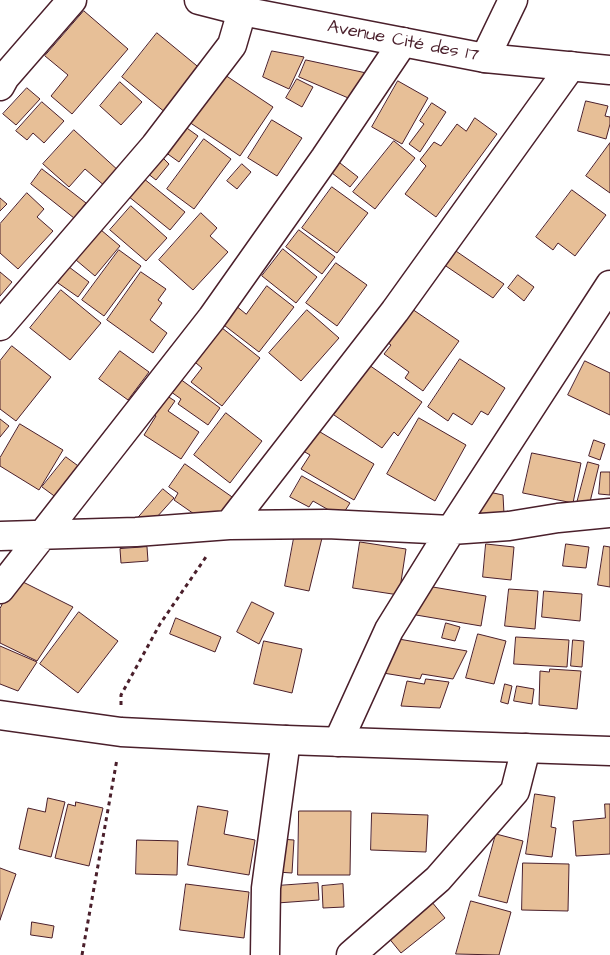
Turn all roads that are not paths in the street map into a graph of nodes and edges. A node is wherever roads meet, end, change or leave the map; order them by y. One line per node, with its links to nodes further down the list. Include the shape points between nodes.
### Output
1 (72, 0): 9 (street)
2 (199, 0): 4 (street, Avenue Cité des 17)
3 (513, 0): 6 (street)
4 (242, 11): 5 (street, Avenue Cité des 17); 11 (street, via 232,46 155,146)
5 (403, 42): 6 (street, Avenue Cité des 17); 15 (street, via 212,318)
6 (485, 58): 7 (street, Avenue Cité des 17)
7 (572, 66): 8 (street, Avenue Cité des 17); 13 (street, via 395,311)
8 (610, 70)
9 (0, 86)
10 (610, 285): 14 (street)
11 (0, 326)
12 (610, 513): 14 (street)
13 (229, 525): 14 (street, via 327,524); 15 (street)
14 (451, 530): 20 (street, via 390,630)
15 (43, 534): 16 (street); 17 (street)
16 (0, 536)
17 (0, 589)
18 (0, 715): 19 (street, via 121,732)
19 (286, 740): 20 (street); 23 (street, via 266,888)
20 (338, 742): 21 (street)
21 (526, 748): 22 (street); 24 (street, via 515,791 438,879)
22 (610, 751)
23 (265, 955)
24 (351, 955)

